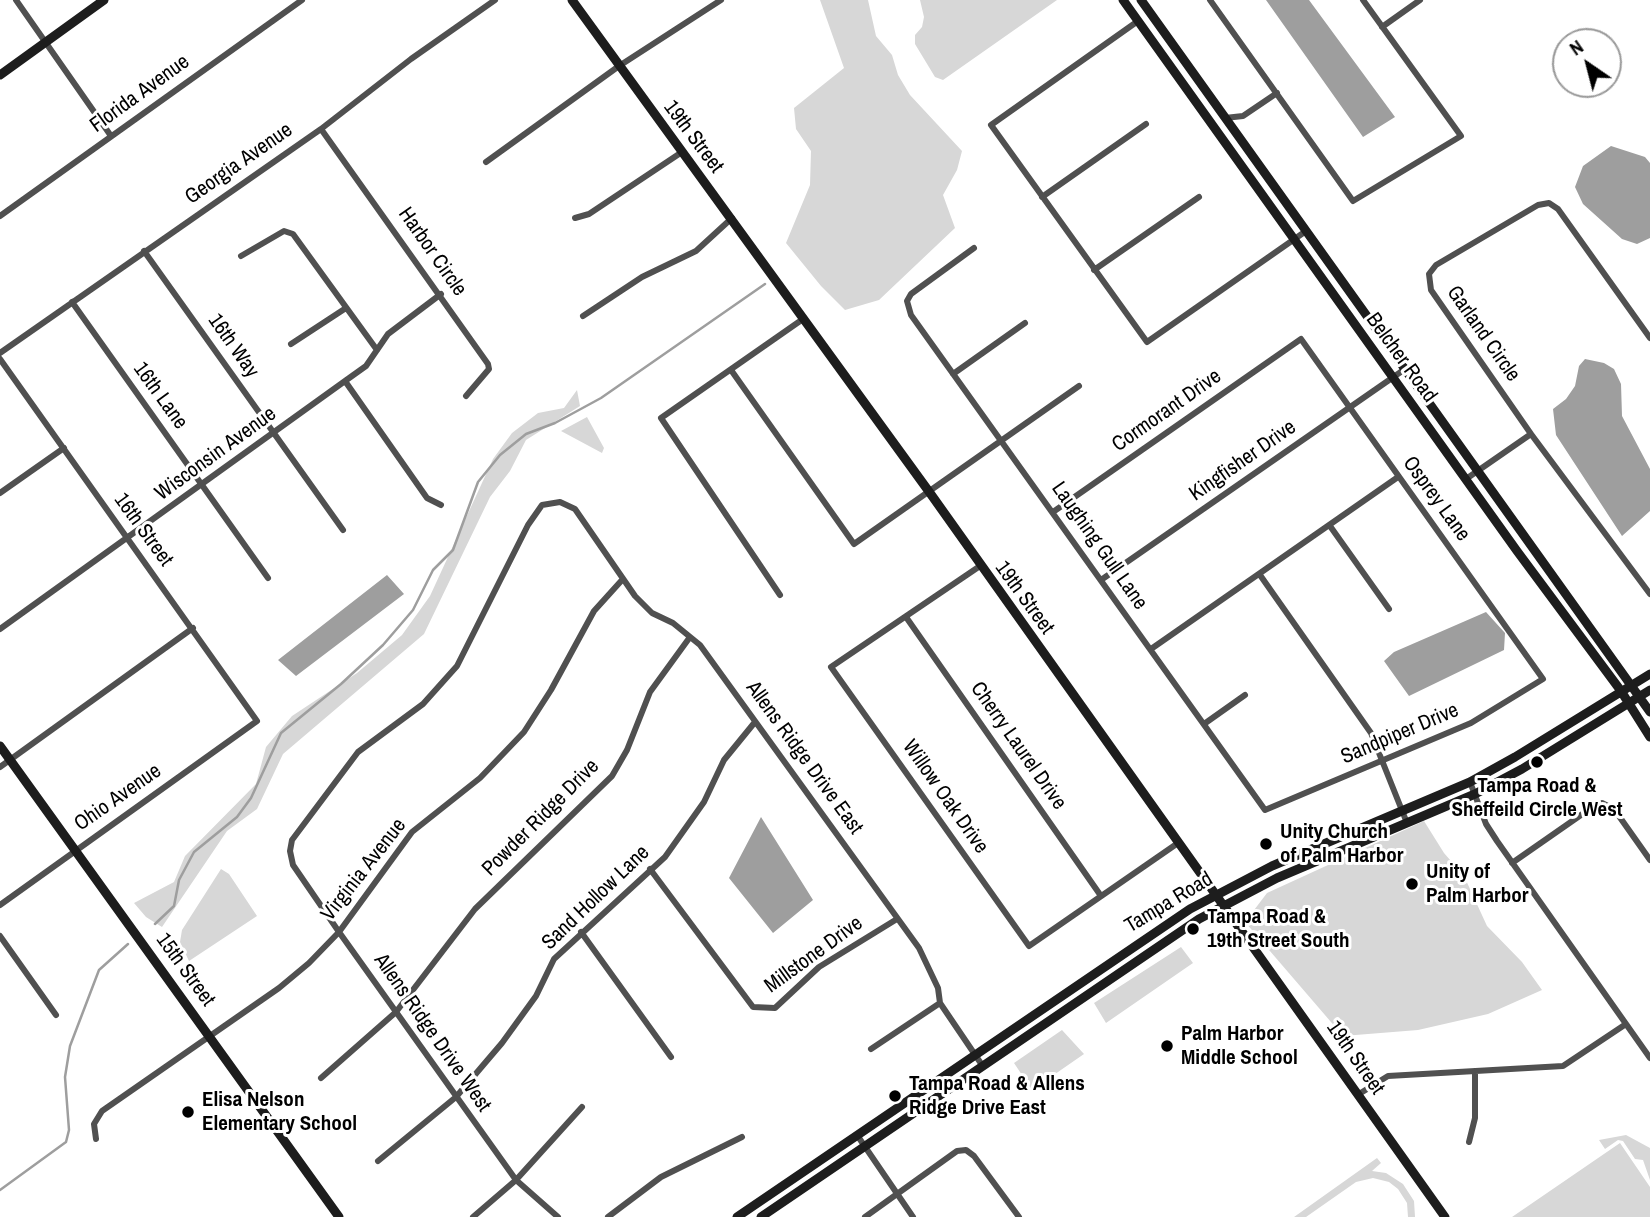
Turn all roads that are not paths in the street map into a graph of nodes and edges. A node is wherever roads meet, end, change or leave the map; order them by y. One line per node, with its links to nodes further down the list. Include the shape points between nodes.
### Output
1 (16, 0): 14 (street)
2 (104, 0): 14 (main road)
3 (302, 0): 21 (street, Florida Avenue)
4 (495, 0): 20 (street, Georgia Avenue)
5 (572, 0): 15 (main road, 19th Street)
6 (721, 0): 15 (street)
7 (1123, 0): 12 (main road, Belcher Road)
8 (1141, 0): 18 (main road, Belcher Road)
9 (1210, 0): 17 (street)
10 (1363, 0): 13 (street)
11 (1420, 0): 13 (street)
12 (1138, 21): 24 (street, via 991,125); 30 (main road, Belcher Road)
13 (1382, 26): 17 (street, via 1461,136 1353,201)
14 (45, 43): 16 (main road); 21 (street)
15 (619, 66): 22 (main road, 19th Street); 23 (street)
16 (0, 75)
17 (1277, 93): 18 (street, via 1243,116)
18 (1225, 118): 29 (main road, Belcher Road)
19 (1146, 124): 24 (street)
20 (321, 129): 32 (street, Georgia Avenue); 35 (street, Harbor Circle)
21 (111, 136): 26 (street, Florida Avenue)
22 (682, 152): 27 (street, via 589,214); 28 (main road, 19th Street)
23 (486, 162)
24 (1042, 197): 34 (street)
25 (1199, 197): 34 (street)
26 (0, 216)
27 (575, 218)
28 (732, 218): 38 (street, via 696,251 642,277); 39 (main road, 19th Street)
29 (1306, 231): 30 (street); 47 (main road, Belcher Road)
30 (1294, 239): 34 (street, via 1147,342); 50 (main road, Belcher Road)
31 (974, 248): 49 (street, Laughing Gull Lane, via 911,293 907,301 911,315)
32 (144, 251): 36 (street, Georgia Avenue); 56 (street, 16th Way)
33 (241, 256): 37 (street, via 284,231 293,234)
34 (1094, 270)
35 (441, 294): 44 (street, Wisconsin Avenue, via 388,334); 53 (street, Harbor Circle, via 488,364 489,369)
36 (72, 302): 45 (street, Georgia Avenue); 62 (street, 16th Lane)
37 (346, 307): 43 (street); 44 (street)
38 (583, 316)
39 (803, 319): 48 (street); 64 (main road, 19th Street)
40 (1025, 323): 49 (street)
41 (1650, 338): 55 (street, Garland Circle, via 1558,209 1549,203 1538,205 1437,265 1429,274 1431,290)
42 (1301, 339): 54 (street, Osprey Lane); 66 (street, Cormorant Drive)
43 (291, 344)
44 (377, 350): 51 (street, Wisconsin Avenue, via 366,366)
45 (0, 353)
46 (0, 359): 58 (street, 16th Street)
47 (1405, 369): 50 (street, Kingfisher Drive); 59 (main road, Belcher Road)
48 (731, 370): 64 (street, via 854,544); 76 (street, via 662,418)
49 (953, 374): 57 (street, Laughing Gull Lane)
50 (1393, 377): 54 (street, Kingfisher Drive); 61 (main road, Belcher Road)
51 (345, 382): 56 (street, Wisconsin Avenue); 65 (street, via 427,498)
52 (1079, 386): 57 (street)
53 (466, 396)
54 (1350, 408): 60 (street, Osprey Lane); 74 (street, Kingfisher Drive)
55 (1531, 434): 59 (street); 75 (street, Garland Circle)
56 (274, 435): 62 (street, Wisconsin Avenue); 68 (street, 16th Way)
57 (1003, 442): 64 (street); 66 (street, Laughing Gull Lane)
58 (64, 448): 63 (street); 69 (street, 16th Street)
59 (1478, 471): 61 (street); 85 (main road, Belcher Road)
60 (1398, 477): 67 (street); 84 (street, Osprey Lane)
61 (1466, 479): 87 (main road, Belcher Road)
62 (203, 485): 69 (street, Wisconsin Avenue); 72 (street, 16th Lane)
63 (0, 493)
64 (930, 493): 70 (main road, 19th Street)
65 (441, 505)
66 (1053, 512): 74 (street, Laughing Gull Lane)
67 (1330, 526): 71 (street); 77 (street)
68 (344, 530)
69 (127, 539): 79 (street, 16th Street); 80 (street, Wisconsin Avenue)
70 (980, 566): 78 (street, Willow Oak Drive); 105 (main road, 19th Street)
71 (1260, 575): 82 (street); 98 (street, via 1362,717)
72 (268, 578)
73 (622, 580): 81 (street, Allens Ridge Drive East, via 652,613); 107 (street, Allens Ridge Drive East, via 575,509 560,502 542,505 527,525 457,666 424,704 358,752 292,840); 116 (street, Virginia Avenue, via 594,611 524,732 480,778 412,832)
74 (1101, 580): 82 (street, Laughing Gull Lane)
75 (1650, 594)
76 (780, 595)
77 (1389, 609)
78 (905, 617): 112 (street, Cherry Laurel Drive); 112 (street, Willow Oak Drive, via 831,667 1029,946)
79 (192, 628): 92 (street, 16th Street); 97 (street)
80 (0, 629)
81 (690, 637): 93 (street, Allens Ridge Drive East, via 701,645); 122 (street, Powder Ridge Drive, via 650,692 612,776 475,909)
82 (1150, 649): 94 (street, Laughing Gull Lane)
83 (1650, 674): 85 (main road, Tampa Road)
84 (1544, 679): 98 (street, Sandpiper Drive, via 1471,723)
85 (1632, 684): 87 (main road, Tampa Road); 89 (main road, Belcher Road)
86 (1650, 690): 89 (main road, Tampa Road)
87 (1621, 691): 90 (main road, Belcher Road); 100 (main road, Tampa Road)
88 (1245, 695): 94 (street)
89 (1639, 697): 90 (main road, Tampa Road); 91 (main road, Belcher Road)
90 (1627, 704): 95 (main road, Belcher Road); 101 (main road, Tampa Road)
91 (1650, 712)
92 (257, 721): 106 (street, Ohio Avenue)
93 (755, 722): 110 (street, Sand Hollow Lane, via 724,760 708,797 685,831); 115 (street, Allens Ridge Drive East)
94 (1204, 724): 102 (street, Laughing Gull Lane)
95 (1650, 737)
96 (0, 746): 97 (main road, 15th Street)
97 (10, 760): 99 (street); 106 (main road, 15th Street)
98 (1383, 760): 102 (street, Sandpiper Drive); 103 (street)
99 (0, 768)
100 (1470, 782): 101 (street); 103 (main road, Tampa Road)
101 (1475, 794): 104 (main road, Tampa Road); 109 (street, via 1486,824)
102 (1265, 810)
103 (1402, 811): 104 (street); 111 (main road, Tampa Road)
104 (1408, 823): 114 (main road, Tampa Road)
105 (1178, 844): 111 (main road, 19th Street); 112 (street, Willow Oak Drive)
106 (77, 849): 113 (street, Ohio Avenue); 125 (main road, 15th Street)
107 (290, 856): 116 (street, Allens Ridge Drive West)
108 (1650, 860): 109 (street, via 1614,809 1602,803)
109 (1512, 863): 124 (street)
110 (650, 869): 115 (street, Millstone Drive, via 753,1007 775,1008 819,967); 117 (street, Sand Hollow Lane)
111 (1217, 894): 114 (main road, 19th Street); 119 (main road, Tampa Road)
112 (1101, 896)
113 (0, 905)
114 (1224, 905): 121 (main road, Tampa Road); 133 (main road, 19th Street)
115 (897, 919): 120 (street, Allens Ridge Drive East, via 919,948)
116 (339, 932): 122 (street, Allens Ridge Drive West); 125 (street, Virginia Avenue, via 279,988)
117 (581, 932): 128 (street); 134 (street, Sand Hollow Lane, via 554,959 536,996)
118 (0, 936): 123 (street)
119 (1061, 994): 121 (main road); 127 (main road, Tampa Road)
120 (940, 1003): 126 (street); 127 (street, Allens Ridge Drive East)
121 (1069, 1005): 130 (main road, Tampa Road)
122 (396, 1012): 132 (street, Powder Ridge Drive); 134 (street, Allens Ridge Drive West)
123 (56, 1015)
124 (1626, 1024): 129 (street); 131 (street, via 1563,1066)
125 (211, 1035): 138 (street, Virginia Avenue, via 102,1111 94,1124); 144 (main road, 15th Street)
126 (871, 1049)
127 (975, 1054): 130 (street, Allens Ridge Drive East); 136 (main road, Tampa Road)
128 (671, 1057)
129 (1650, 1058)
130 (982, 1065): 140 (main road, Tampa Road)
131 (1475, 1072): 133 (street, via 1388,1076); 139 (street, via 1475,1118)
132 (321, 1078)
133 (1359, 1094): 153 (main road, 19th Street)
134 (456, 1097): 141 (street, Sand Hollow Lane); 142 (street, Allens Ridge Drive West)
135 (582, 1107): 142 (street)
136 (857, 1135): 140 (street); 148 (main road, Tampa Road)
137 (742, 1137): 147 (street, via 661,1177)
138 (96, 1139)
139 (1469, 1142)
140 (864, 1146): 143 (street); 149 (main road, Tampa Road)
141 (378, 1161)
142 (516, 1180): 145 (street); 146 (street, Allens Ridge Drive West)
143 (897, 1194): 150 (street); 151 (street); 152 (street, via 957,1151 966,1150)
144 (339, 1217)
145 (473, 1217)
146 (558, 1217)
147 (608, 1217)
148 (737, 1217)
149 (761, 1217)
150 (865, 1217)
151 (914, 1217)
152 (1019, 1217)
153 (1445, 1217)

